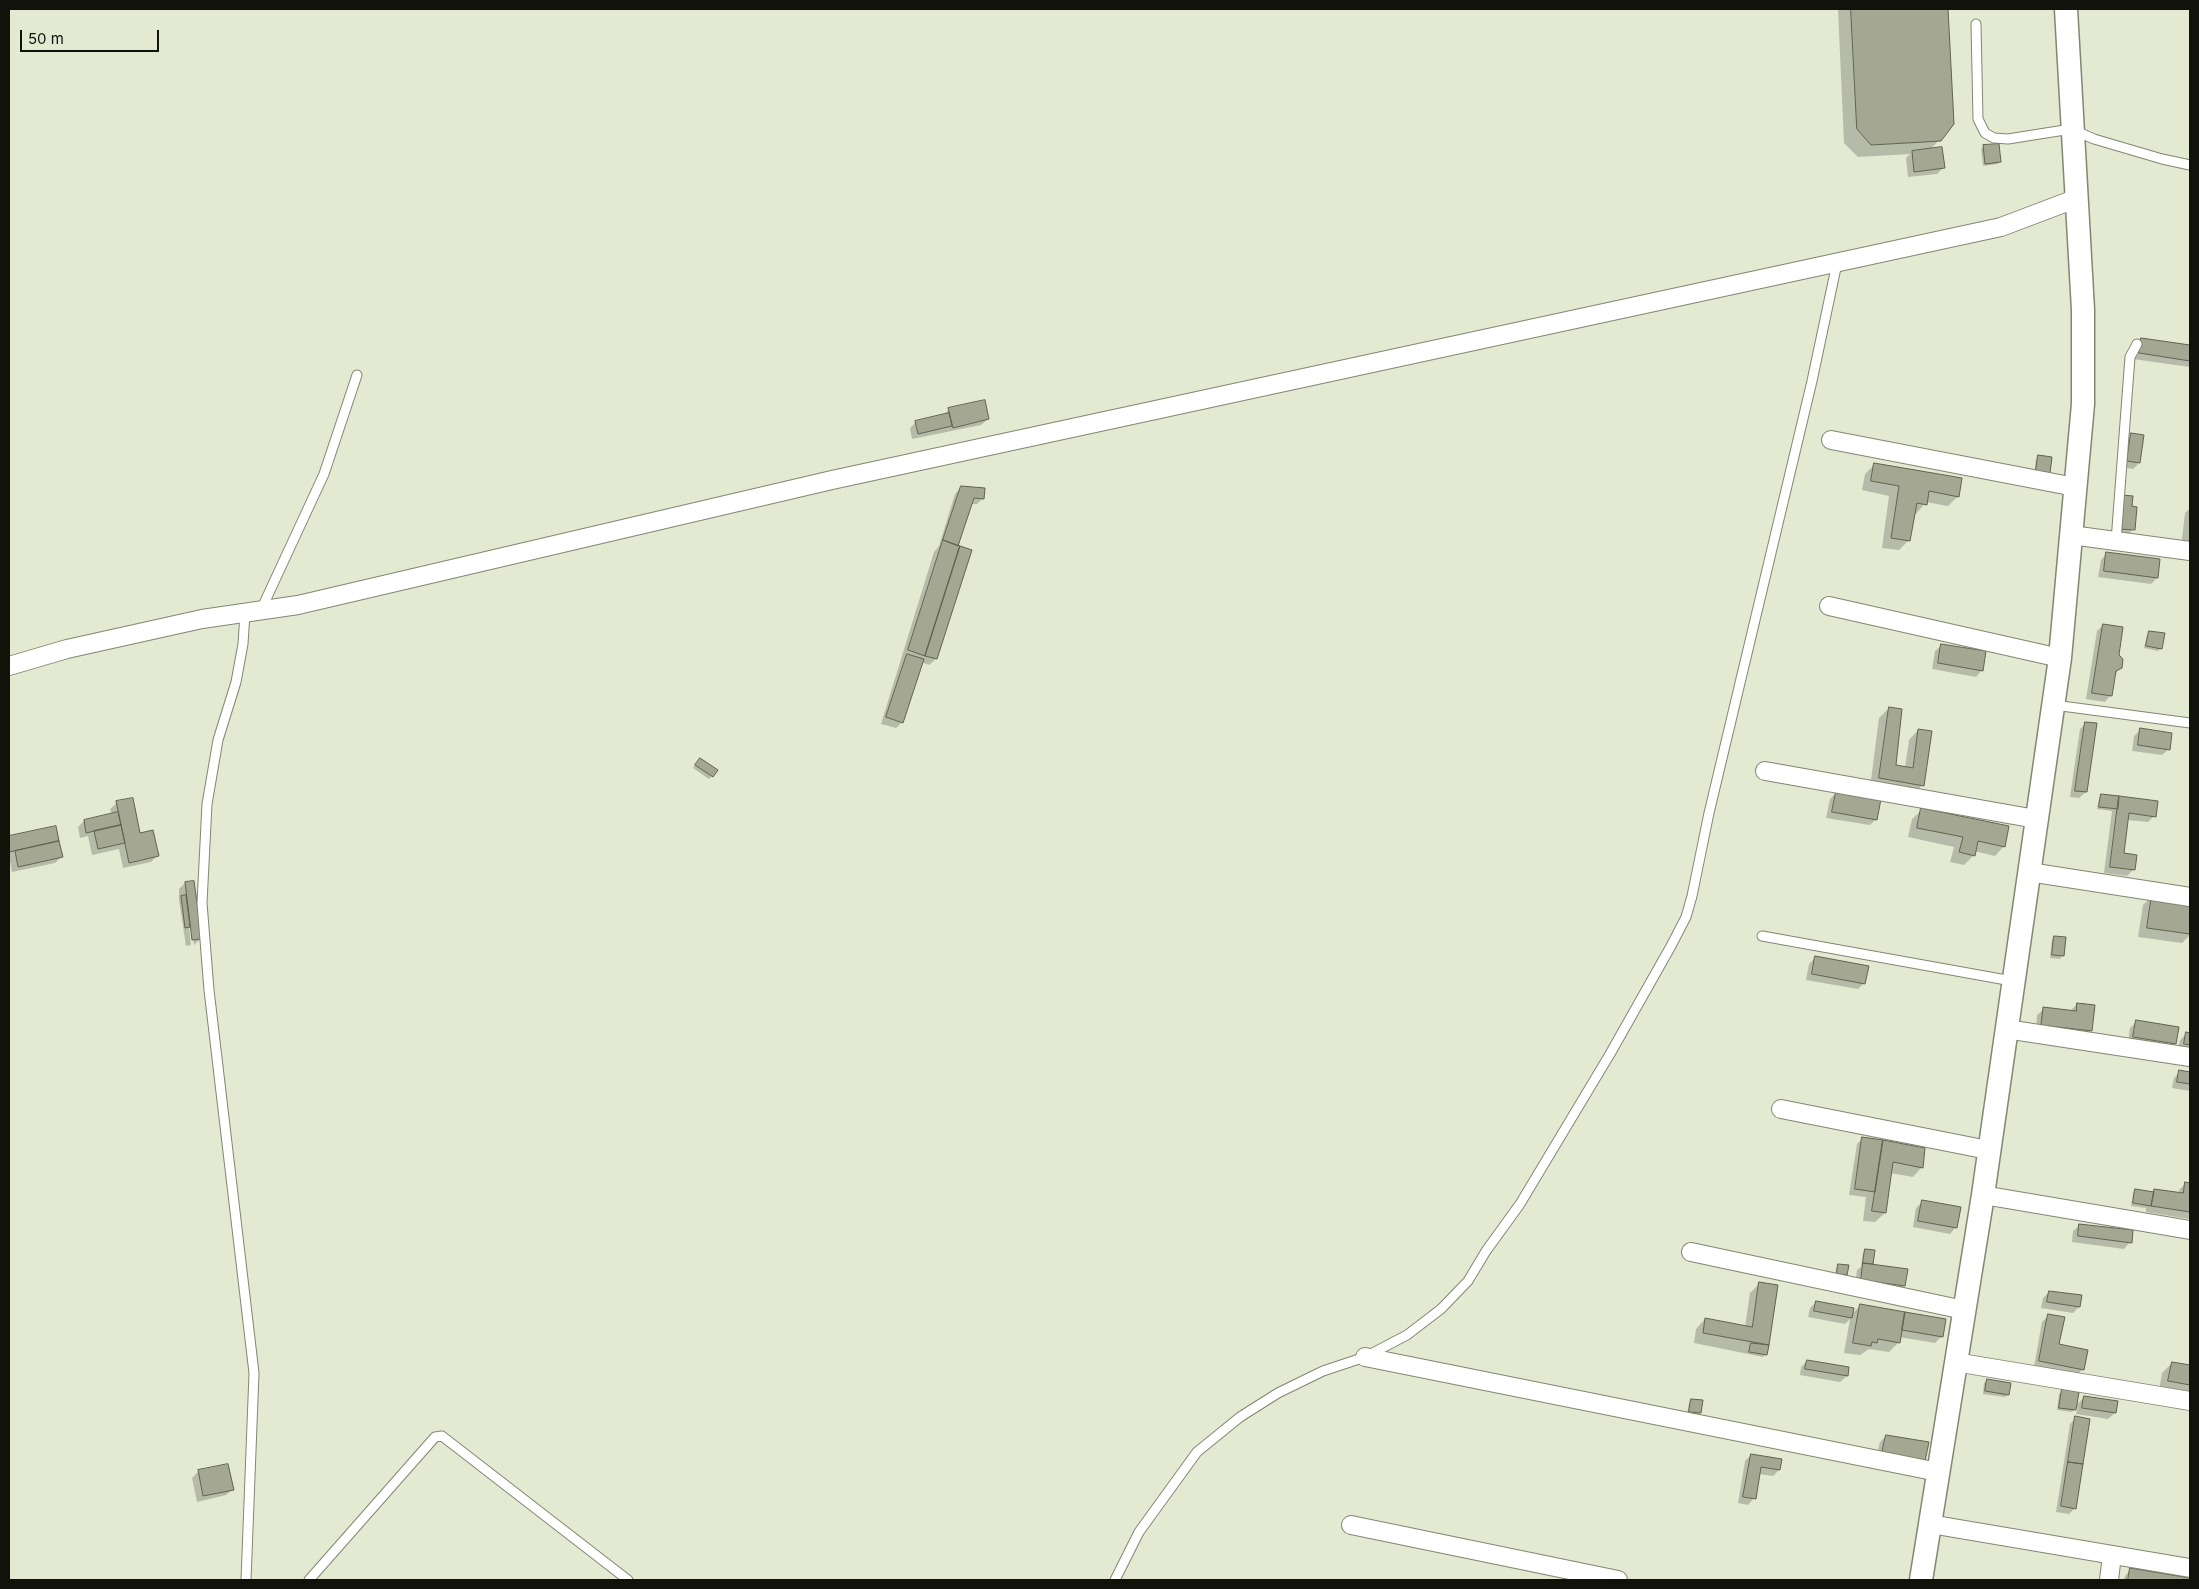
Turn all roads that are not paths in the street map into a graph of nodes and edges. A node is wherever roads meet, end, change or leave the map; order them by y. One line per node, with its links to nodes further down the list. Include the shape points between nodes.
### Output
1 (2066, 9): 3 (street)
2 (1976, 24): 3 (lane, via 1978,119 1986,133 1994,138 2008,139)
3 (2072, 129): 4 (lane, via 2094,139); 5 (street)
4 (2190, 165)
5 (2075, 199): 6 (street, via 2001,227); 10 (street, via 2083,310 2083,385)
6 (1837, 262): 15 (street, via 832,480 298,605); 34 (lane, via 1771,560 1686,917 1520,1204 1468,1281 1441,1309 1407,1335)
7 (2137, 344): 12 (lane, via 2130,357)
8 (357, 375): 15 (lane, via 324,474)
9 (1831, 440): 10 (street)
10 (2075, 487): 11 (street)
11 (2071, 535): 12 (street); 16 (street)
12 (2116, 541): 13 (street)
13 (2190, 551)
14 (1829, 606): 16 (street)
15 (253, 611): 17 (street, via 77,647); 42 (lane, via 218,740 207,804 202,903 209,990 254,1373)
16 (2060, 658): 18 (street)
17 (9, 666)
18 (2053, 705): 19 (lane); 21 (street)
19 (2190, 724)
20 (1765, 771): 21 (street)
21 (2036, 819): 22 (street)
22 (2029, 872): 23 (street); 25 (street)
23 (2190, 897)
24 (1762, 936): 25 (lane)
25 (2013, 982): 26 (street)
26 (2006, 1029): 27 (street); 29 (street)
27 (2190, 1057)
28 (1782, 1109): 29 (street)
29 (1988, 1150): 30 (street)
30 (1983, 1195): 31 (street); 33 (street)
31 (2190, 1230)
32 (1690, 1252): 33 (street)
33 (1964, 1310): 35 (street)
34 (1365, 1358): 37 (street); 45 (lane, via 1323,1371 1278,1392 1240,1417 1197,1452 1139,1532)
35 (1955, 1362): 36 (street); 37 (street)
36 (2190, 1401)
37 (1938, 1472): 38 (street)
38 (1930, 1524): 40 (street); 47 (street)
39 (1350, 1525): 46 (street)
40 (2112, 1555): 41 (street); 48 (street)
41 (2190, 1568)
42 (246, 1580)
43 (309, 1580): 44 (lane, via 435,1437 442,1436)
44 (628, 1580)
45 (1116, 1580)
46 (1618, 1580)
47 (1921, 1580)
48 (2108, 1580)

